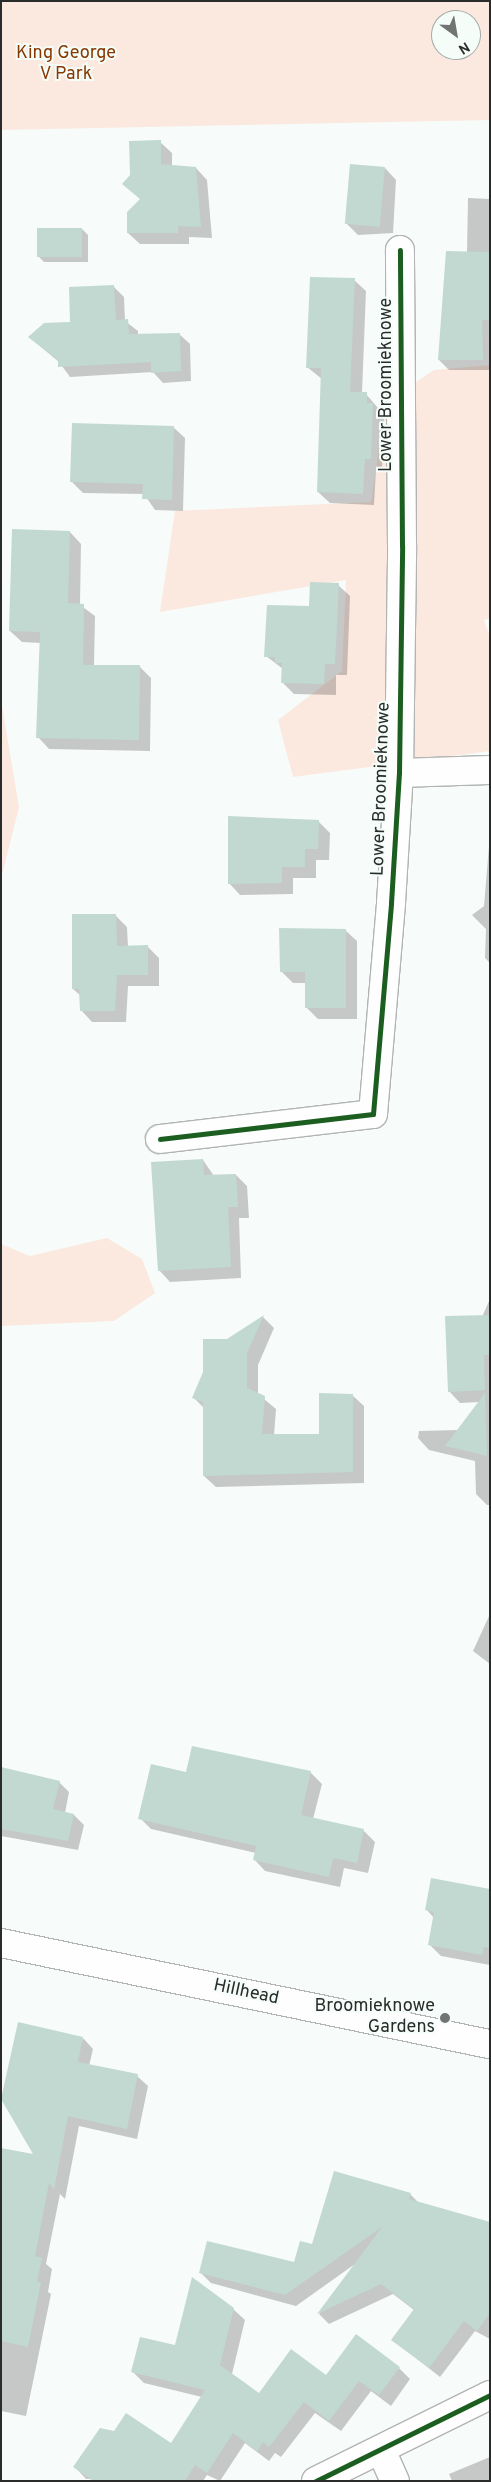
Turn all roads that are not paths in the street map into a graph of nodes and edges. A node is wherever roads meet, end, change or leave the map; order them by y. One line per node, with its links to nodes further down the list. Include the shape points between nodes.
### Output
1 (400, 250): 3 (street, Lower Broomieknowe, via 402,546)
2 (490, 770): 3 (street, Lower Broomieknowe)
3 (399, 773): 4 (street, Lower Broomieknowe, via 392,903 373,1114)
4 (160, 1139)
5 (1, 1943): 6 (street, Hillhead)
6 (490, 2044)
7 (490, 2395): 8 (street)
8 (381, 2450): 9 (street); 10 (street)
9 (316, 2481)
10 (395, 2481)

